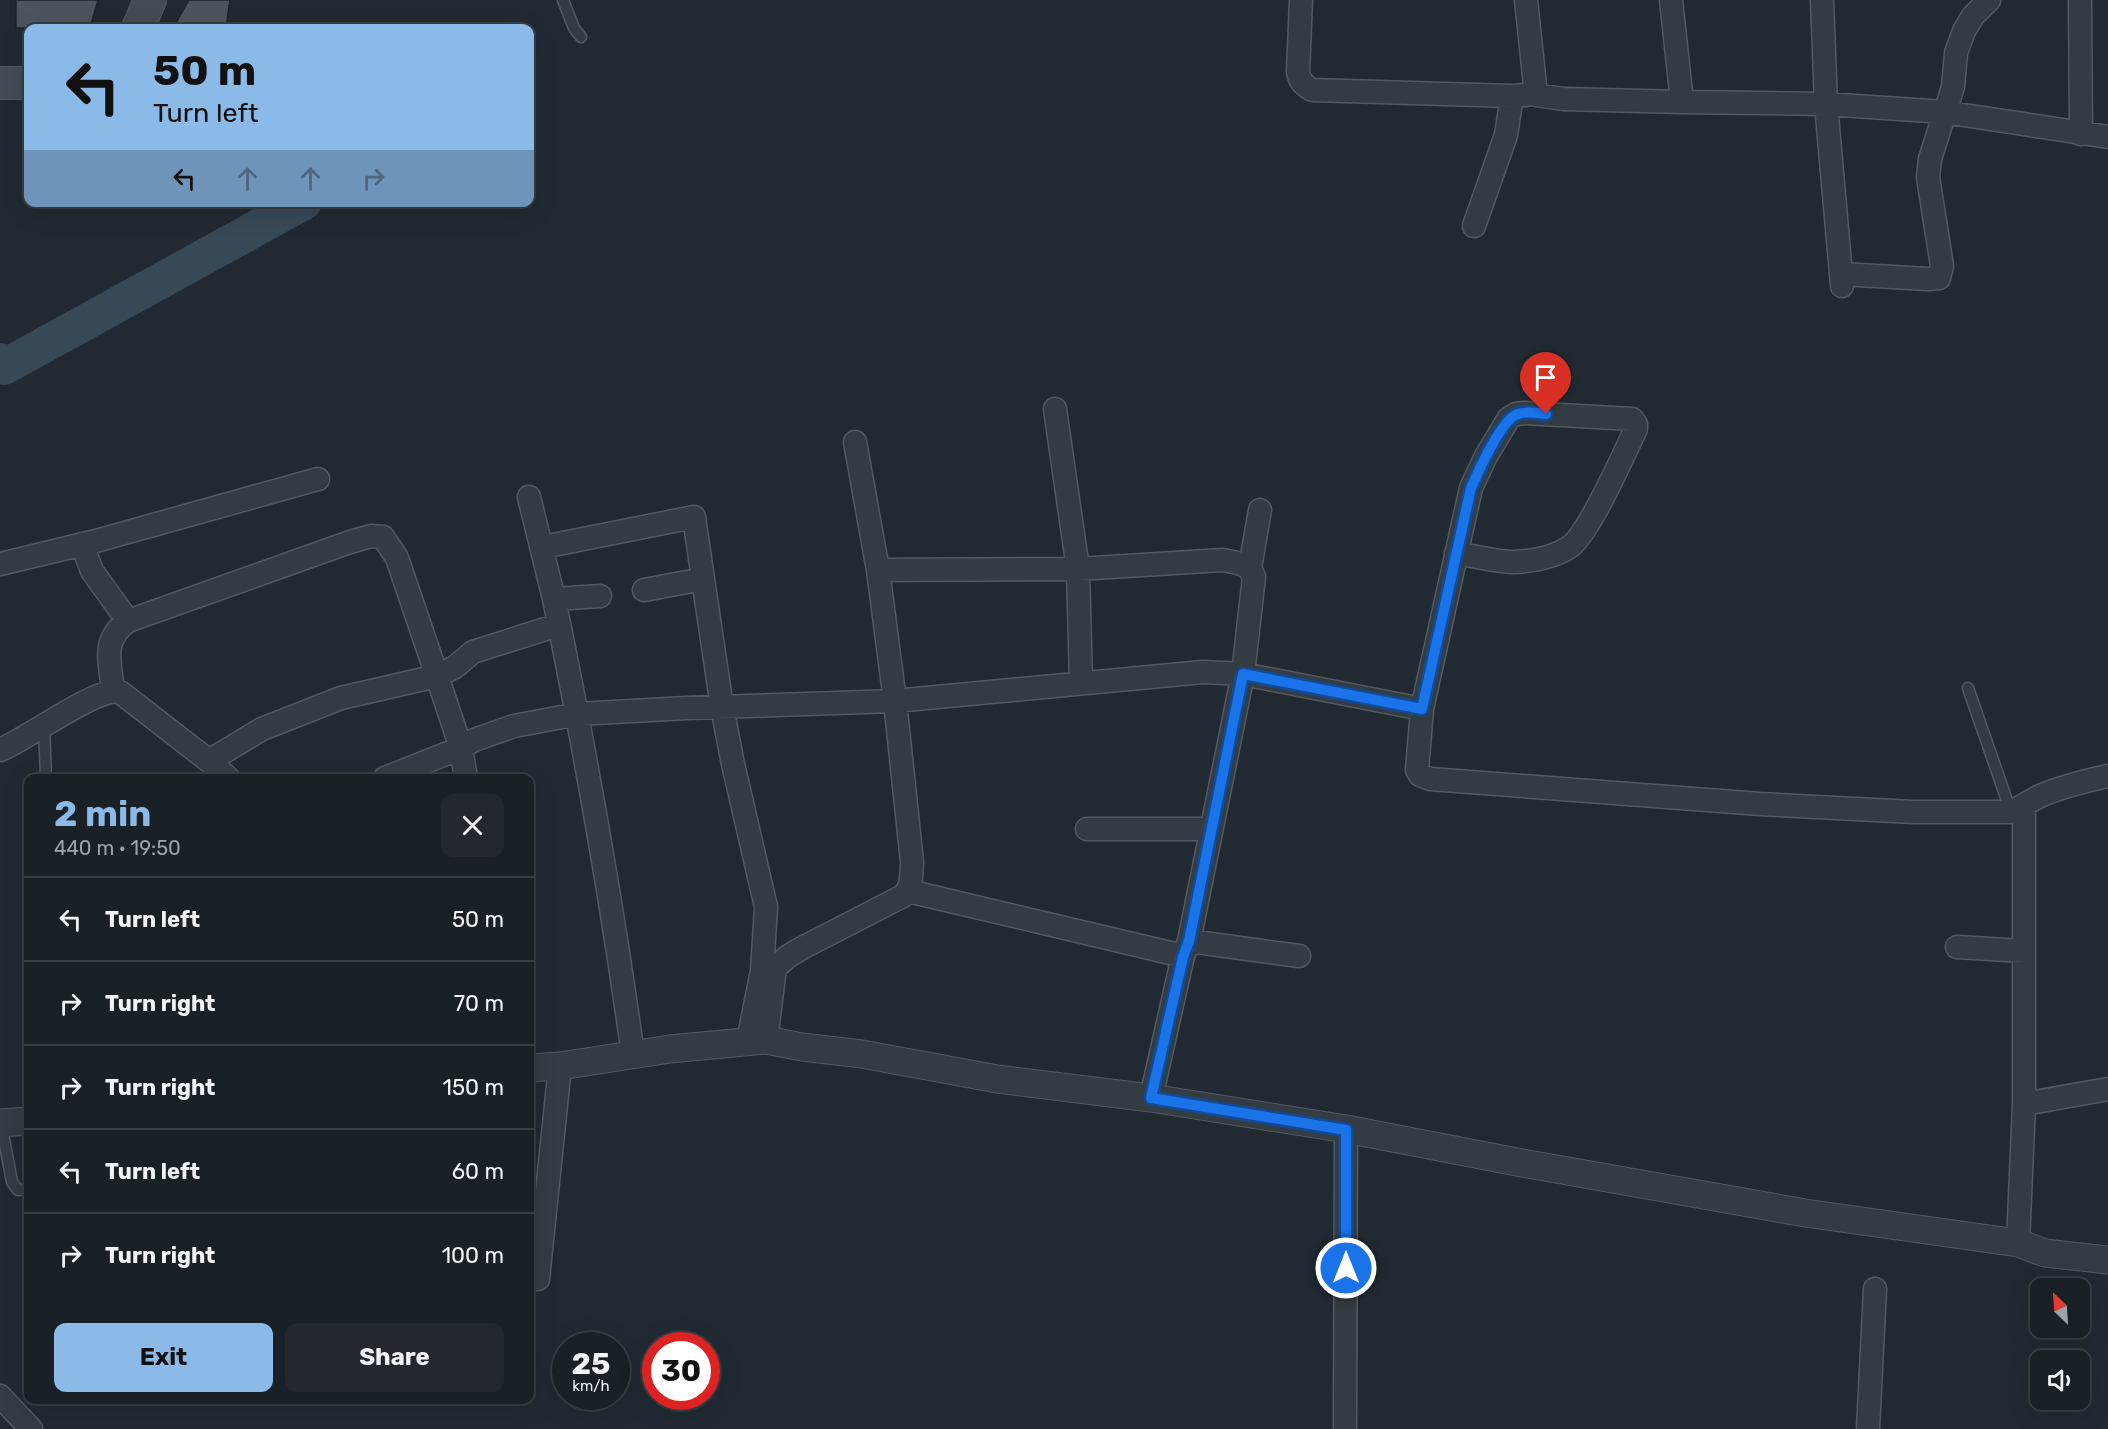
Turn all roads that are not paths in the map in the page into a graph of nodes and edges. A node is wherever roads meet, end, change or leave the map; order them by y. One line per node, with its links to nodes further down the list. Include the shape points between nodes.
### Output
1 (150, 0): 9 (main road)
2 (562, 0): 10 (lane)
3 (1301, 0): 14 (street, via 1298,72 1299,80 1312,90)
4 (1526, 0): 13 (street)
5 (1671, 0): 15 (street)
6 (1822, 0): 16 (street)
7 (1989, 0): 17 (street, via 1964,31)
8 (2080, 0): 18 (street)
9 (140, 24)
10 (581, 37)
11 (0, 83): 12 (main road)
12 (24, 83)
13 (1536, 94): 14 (street); 15 (street, via 1563,99)
14 (1512, 96): 20 (street, via 1506,135)
15 (1682, 102): 16 (street)
16 (1826, 104): 17 (street); 17 (street, via 1841,280 1929,279 1941,275 1928,177 1932,147)
17 (1944, 112): 18 (street)
18 (2081, 134): 19 (street)
19 (2108, 137)
20 (1474, 226)
21 (1055, 410): 31 (street)
22 (855, 442): 32 (street)
23 (318, 478): 26 (street)
24 (530, 497): 27 (street)
25 (1260, 510): 30 (street)
26 (82, 544): 29 (street); 37 (street, via 92,571)
27 (543, 547): 33 (street, via 693,517); 36 (street)
28 (1456, 553): 28 (street, via 1471,488 1509,418 1524,412 1632,419 1636,424 1592,517 1579,539 1568,548 1541,559 1512,562); 46 (street)
29 (0, 564)
30 (1250, 568): 31 (street, via 1223,560); 39 (street, via 1254,578)
31 (1078, 569): 32 (street); 41 (street)
32 (878, 570): 44 (street)
33 (703, 579): 34 (street); 45 (street)
34 (644, 590)
35 (600, 596): 36 (street)
36 (554, 599): 38 (street)
37 (128, 621): 40 (street, via 350,542 383,537 397,558); 43 (street, via 115,633 109,647)
38 (558, 625): 40 (street, via 473,652); 47 (street)
39 (1243, 674): 41 (street, via 1203,672); 46 (street); 59 (street)
40 (437, 676): 49 (street); 51 (street, via 341,698 262,729)
41 (1081, 683): 44 (street)
42 (1968, 688): 57 (lane)
43 (113, 690): 48 (street); 51 (street)
44 (895, 701): 45 (street); 60 (street, via 912,862)
45 (722, 707): 47 (street); 65 (street, via 766,907)
46 (1422, 709): 57 (street, via 1417,770 1430,779 1913,812)
47 (578, 714): 49 (street, via 514,726); 66 (street)
48 (44, 726): 50 (street); 52 (lane)
49 (461, 748): 54 (street); 55 (street)
50 (0, 750)
51 (209, 761): 53 (street)
52 (46, 774)
53 (224, 774)
54 (395, 774)
55 (465, 774)
56 (2108, 776): 57 (street, via 2039,797)
57 (2017, 809): 63 (street)
58 (1087, 829): 59 (street)
59 (1211, 829): 62 (street)
60 (908, 891): 62 (street); 65 (street, via 802,948 775,969)
61 (1956, 946): 63 (street)
62 (1186, 949): 64 (street); 70 (street)
63 (2024, 951): 71 (street)
64 (1299, 956)
65 (757, 1041): 66 (street); 70 (street)
66 (633, 1054): 67 (street)
67 (560, 1066): 68 (street); 78 (street)
68 (534, 1068)
69 (2108, 1089): 71 (street)
70 (1151, 1098): 74 (street)
71 (2024, 1104): 76 (street)
72 (24, 1121): 73 (street)
73 (0, 1123): 75 (lane, via 12,1182 18,1190)
74 (1346, 1130): 76 (street, via 1805,1213); 82 (street)
75 (24, 1189)
76 (2018, 1243): 77 (street, via 2045,1253)
77 (2108, 1260)
78 (538, 1279)
79 (1875, 1289): 83 (street)
80 (0, 1396): 81 (street)
81 (31, 1429)
82 (1346, 1429)
83 (1868, 1429)

